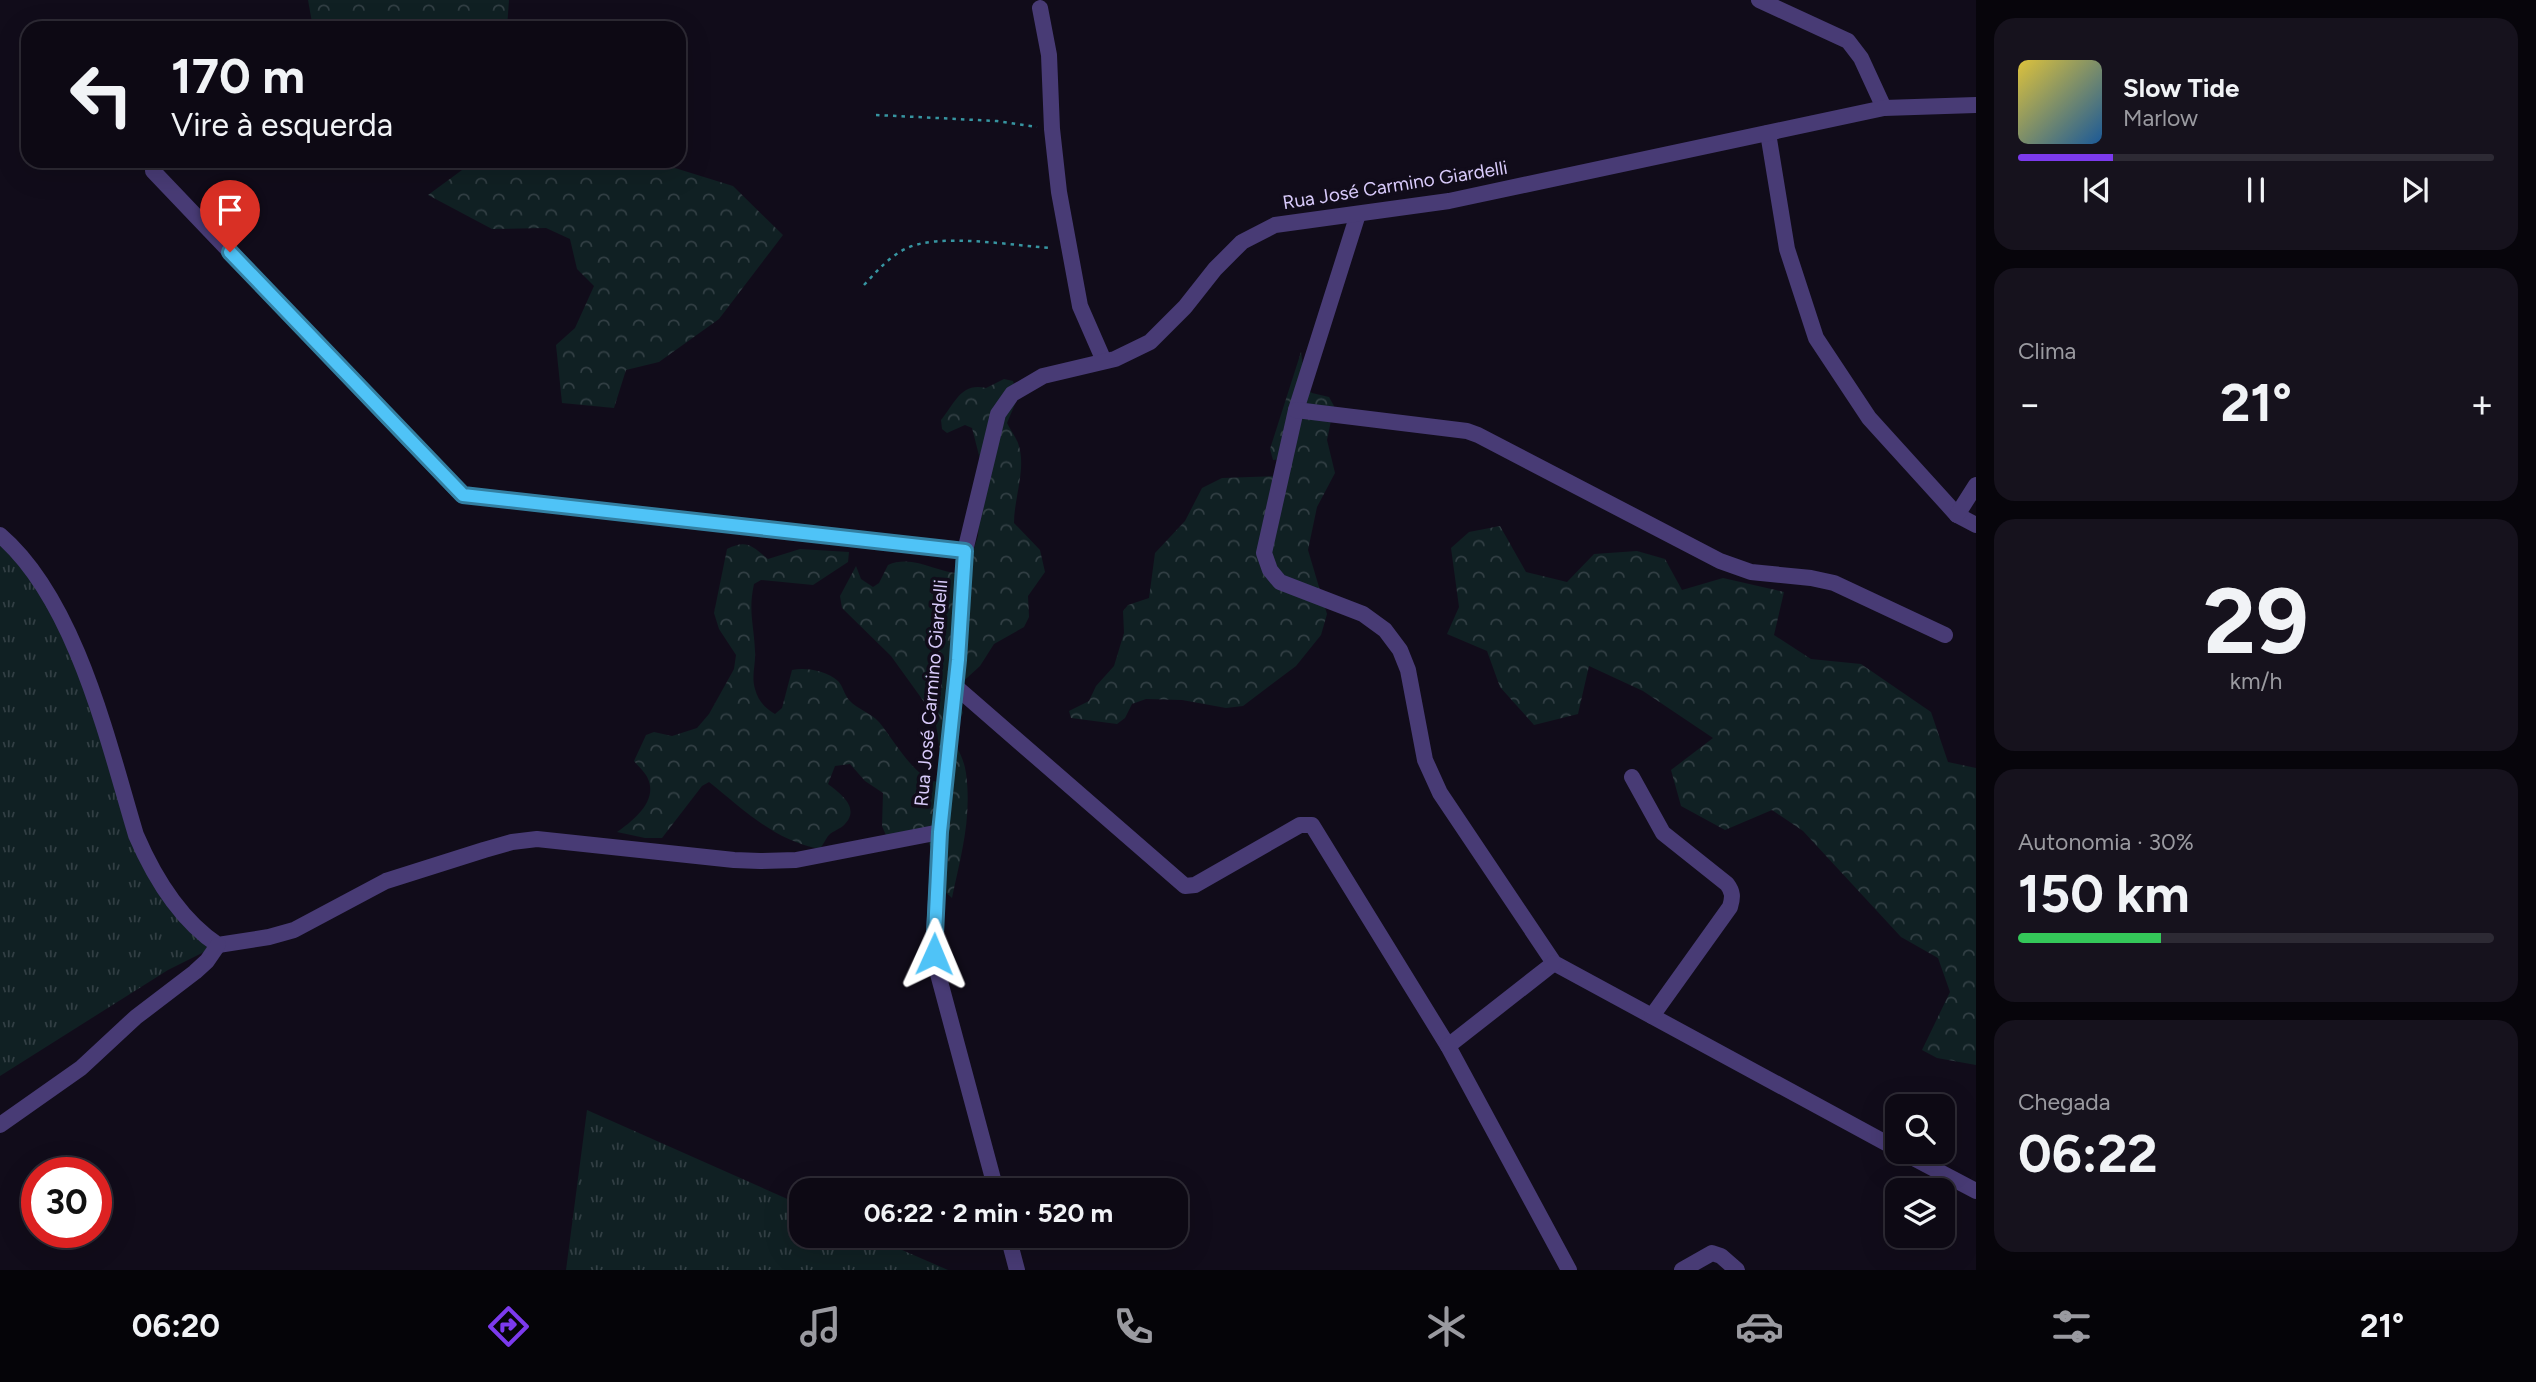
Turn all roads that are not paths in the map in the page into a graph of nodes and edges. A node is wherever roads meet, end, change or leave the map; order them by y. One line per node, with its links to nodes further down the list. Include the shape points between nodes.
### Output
1 (1759, 0): 4 (street, via 1848,41)
2 (1040, 8): 8 (street, via 1069,250 1080,306)
3 (1976, 106): 4 (street, Rua José Carmino Giardelli)
4 (1884, 108): 5 (street, Rua José Carmino Giardelli)
5 (1769, 133): 7 (street, Rua José Carmino Giardelli, via 1449,201); 11 (street, via 1787,249 1816,338 1869,418)
6 (153, 172): 14 (street, via 463,495)
7 (1357, 214): 8 (street, Rua José Carmino Giardelli, via 1275,225 1242,242 1150,342); 9 (street)
8 (1104, 361): 14 (street, Rua José Carmino Giardelli, via 1043,376 1012,394 998,414)
9 (1296, 410): 15 (street, via 1467,431 1720,561 1751,572 1835,583); 20 (street, via 1264,553 1270,570 1280,582 1363,614 1385,630 1400,650 1430,774)
10 (1976, 485): 11 (street)
11 (1956, 515): 12 (street)
12 (1976, 525)
13 (0, 535): 19 (street, via 36,577 80,658 135,835 148,863 175,904)
14 (965, 551): 16 (street, Rua José Carmino Giardelli)
15 (1945, 635)
16 (955, 686): 18 (street, Rua José Carmino Giardelli); 22 (street, via 1185,886 1195,885 1300,825 1312,825)
17 (1632, 777): 21 (street, via 1663,833 1727,884 1733,899)
18 (940, 832): 19 (street, via 784,861 537,839 512,842 386,881 294,929); 26 (street, Rua José Carmino Giardelli, via 934,954)
19 (218, 945): 23 (street, via 195,972 80,1068)
20 (1554, 963): 21 (street); 22 (street)
21 (1652, 1016): 24 (street)
22 (1448, 1046): 30 (street)
23 (0, 1125)
24 (1885, 1142)
25 (1925, 1164): 27 (street)
26 (993, 1178)
27 (1976, 1191)
28 (1011, 1248): 29 (street)
29 (1017, 1270)
30 (1569, 1270)
31 (1682, 1270): 32 (street, via 1712,1253)
32 (1737, 1270)

